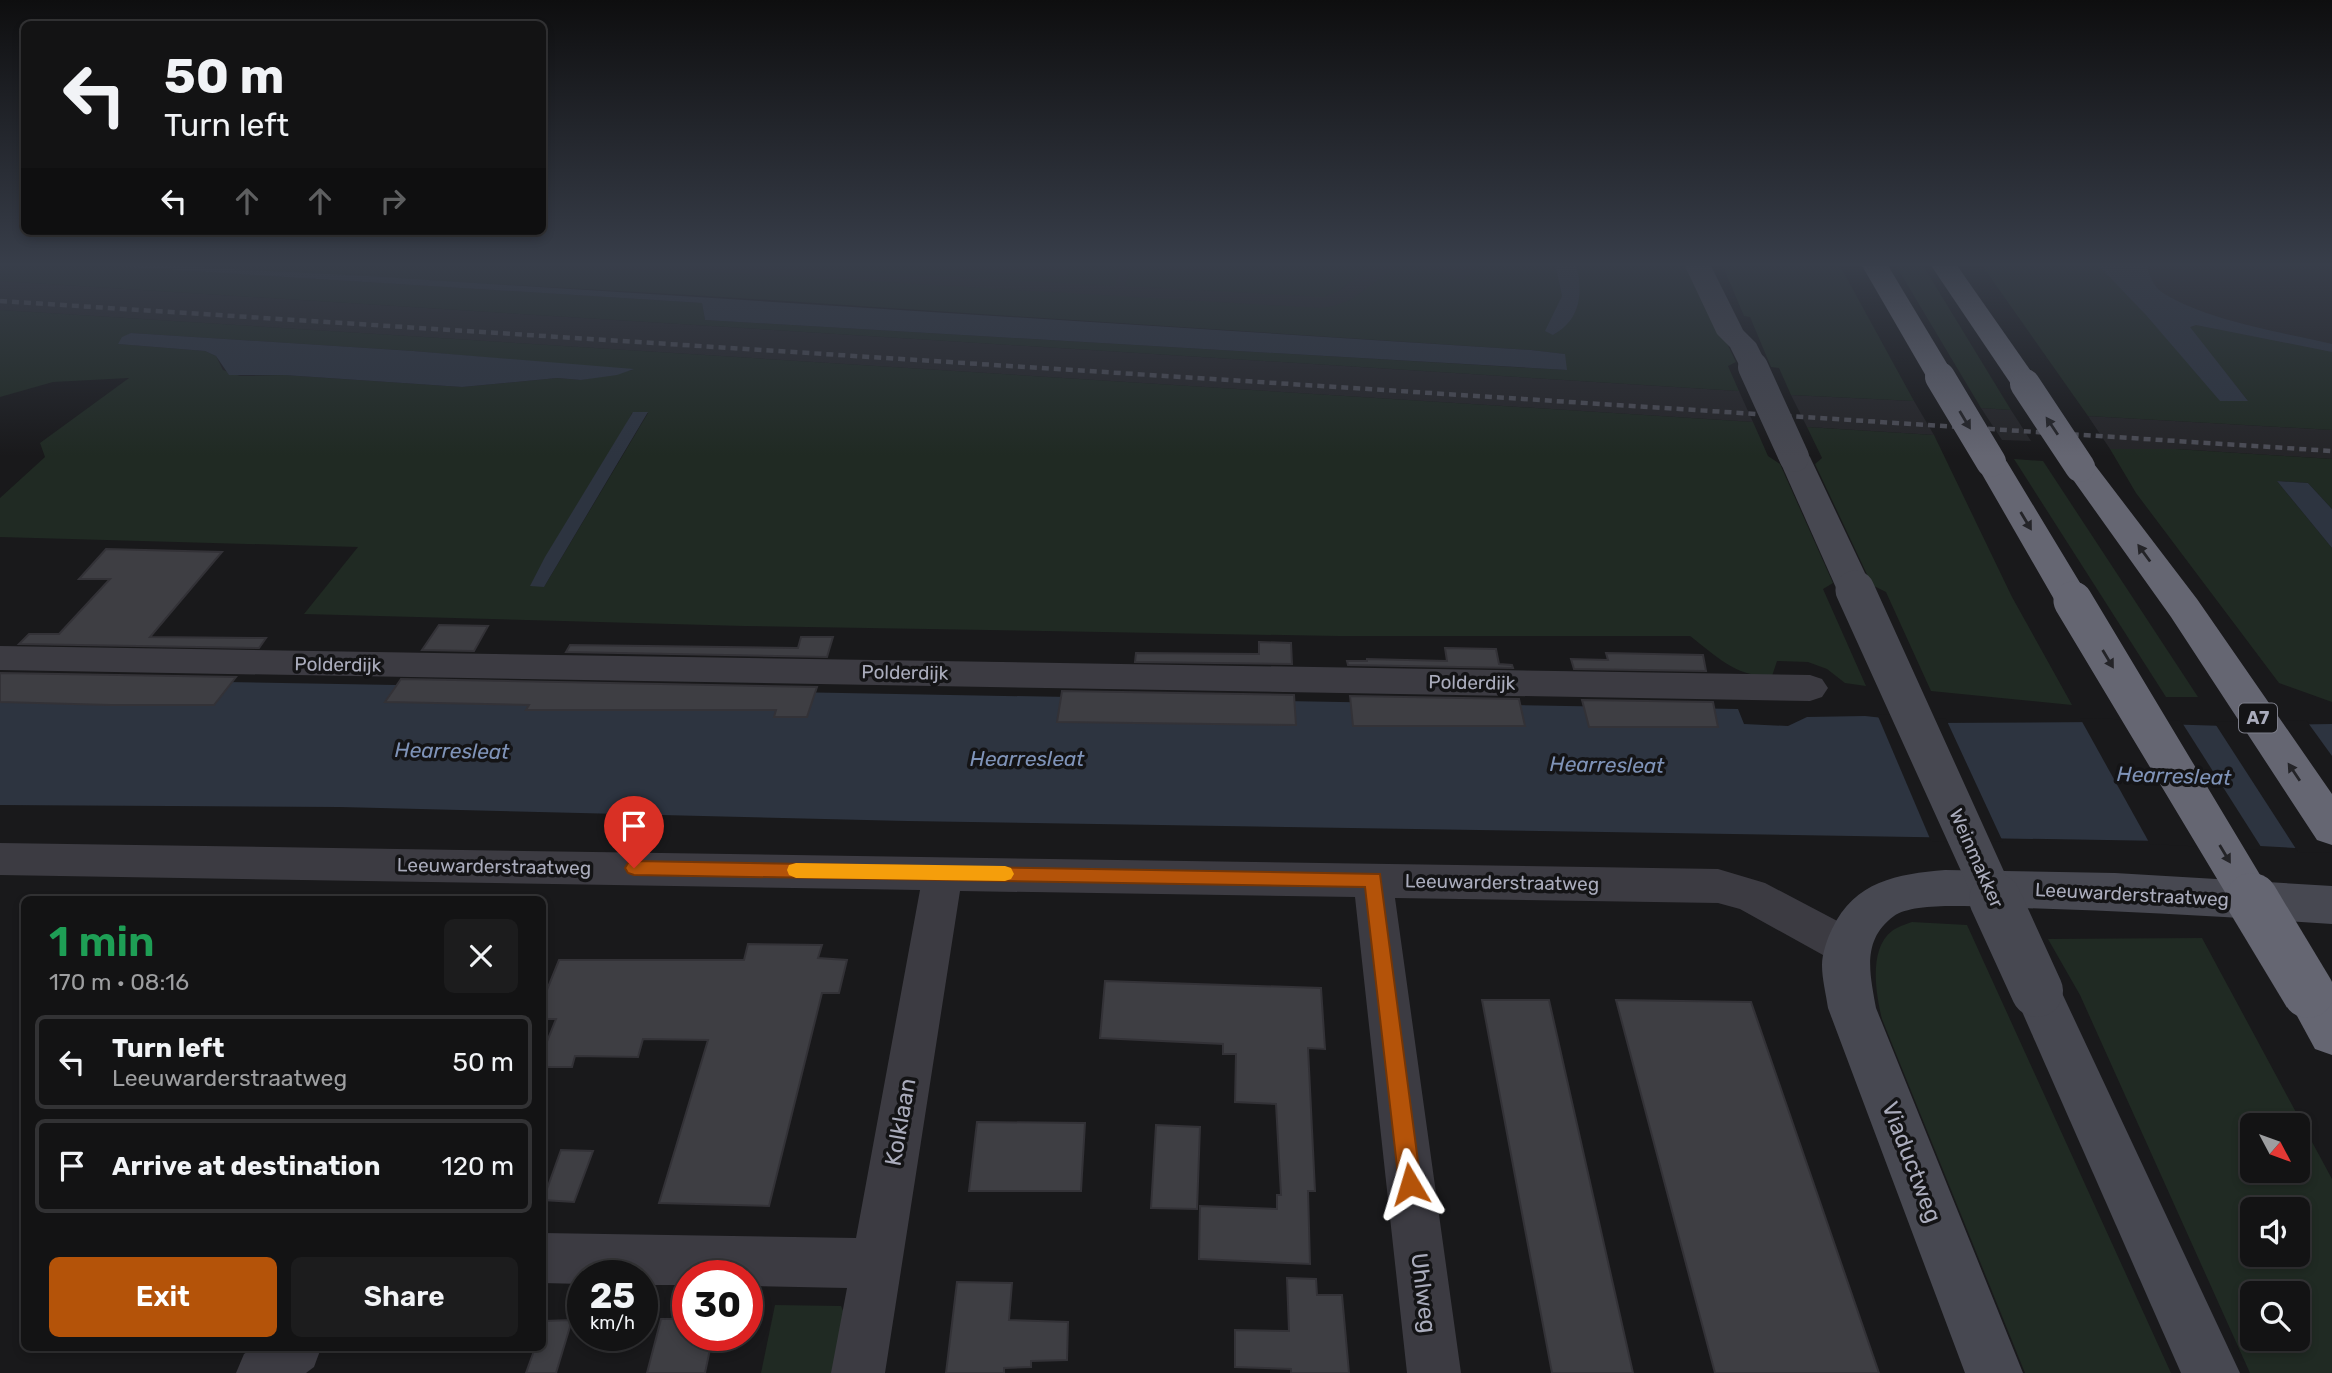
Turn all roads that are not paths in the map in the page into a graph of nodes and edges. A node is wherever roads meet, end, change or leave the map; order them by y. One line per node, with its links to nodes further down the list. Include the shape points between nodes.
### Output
1 (1728, 328): 5 (main road, Weinmakker)
2 (1743, 328): 5 (main road, Weinmakker)
3 (1911, 328): 14 (highway, one-way to 14, bridge)
4 (1987, 328): 8 (highway, A7, one-way to 4, bridge)
5 (1748, 355): 22 (main road, Weinmakker, bridge)
6 (0, 658): 7 (street, Polderdijk)
7 (1810, 688)
8 (2332, 828)
9 (0, 859): 10 (street, Leeuwarderstraatweg)
10 (943, 872): 11 (street, Leeuwarderstraatweg); 16 (street, Kolklaan)
11 (1373, 880): 13 (street, Leeuwarderstraatweg, via 1728,887); 20 (street, Uhlweg)
12 (2332, 905): 13 (main road, Leeuwarderstraatweg, via 2115,892 1924,889 1880,902 1861,920)
13 (1847, 947): 21 (main road, Viaductweg, via 1852,1008)
14 (2332, 1033)
15 (546, 1258): 16 (street)
16 (875, 1263): 19 (street, Kolklaan)
17 (291, 1351): 18 (street)
18 (263, 1373)
19 (858, 1373)
20 (1434, 1373)
21 (1994, 1373)
22 (2211, 1373)

